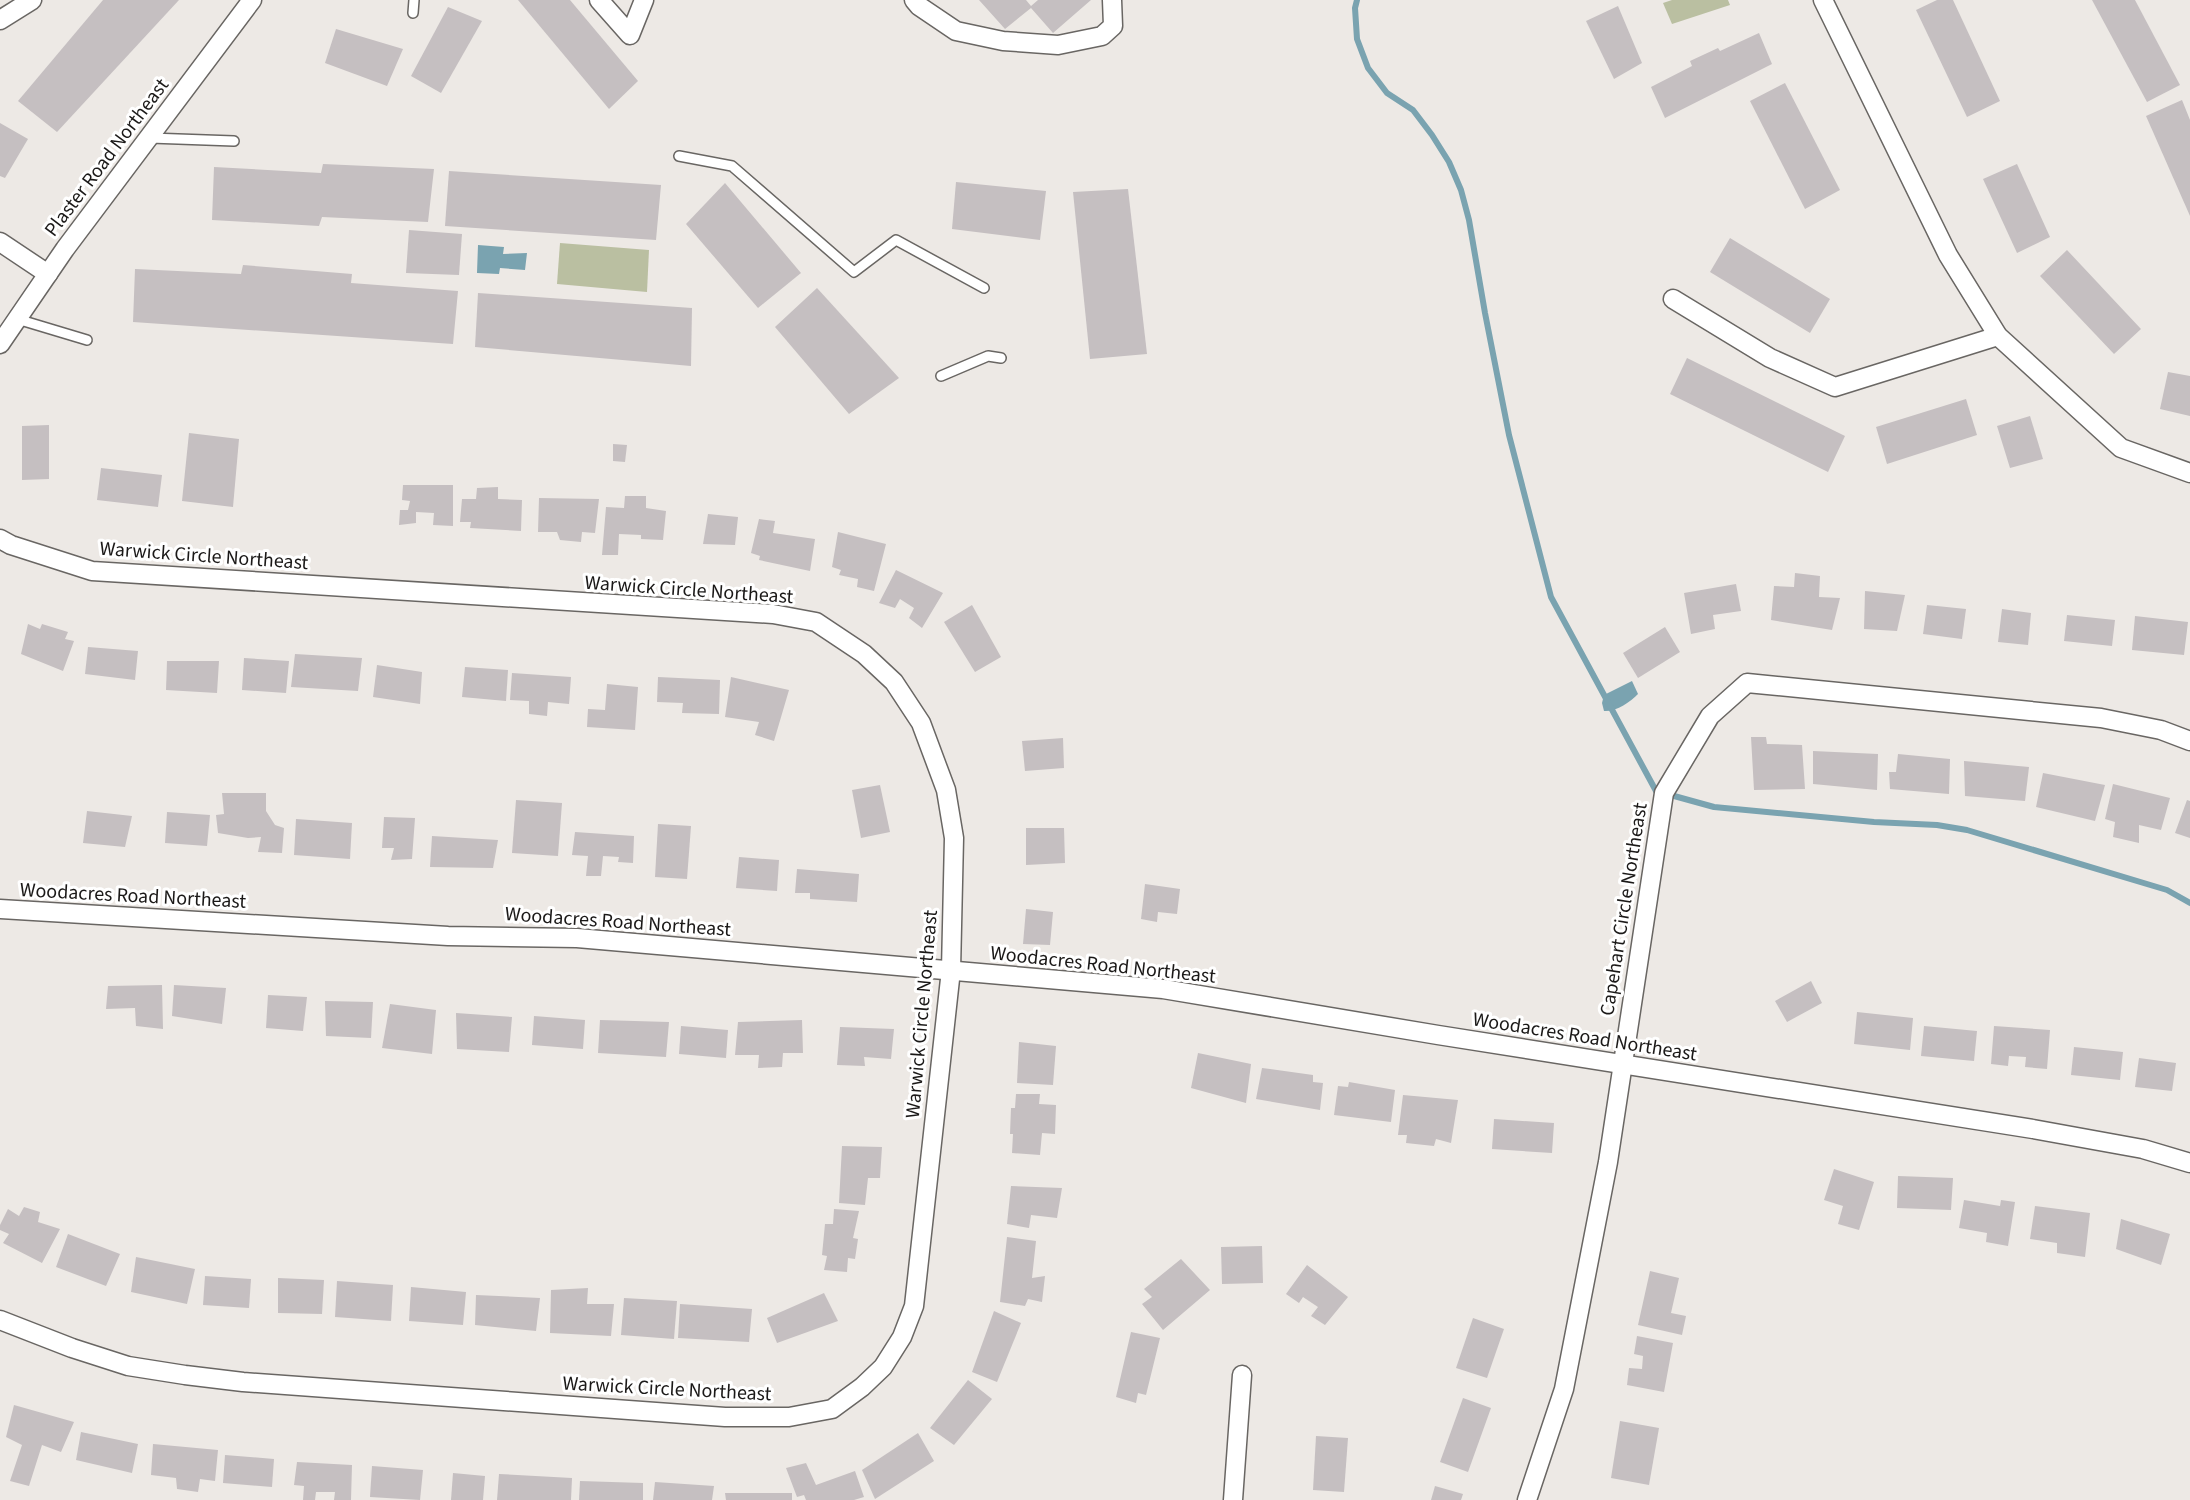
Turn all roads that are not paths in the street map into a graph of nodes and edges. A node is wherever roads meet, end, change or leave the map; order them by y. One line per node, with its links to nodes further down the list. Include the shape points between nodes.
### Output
1 (32, 0): 10 (street)
2 (252, 0): 11 (street, Plaster Road Northeast)
3 (414, 0): 9 (lane)
4 (599, 0): 5 (street, via 630,35)
5 (644, 0)
6 (914, 0): 7 (street, via 956,31 1003,41 1058,45 1102,36 1113,26)
7 (1112, 0)
8 (1823, 0): 19 (street, via 1948,255)
9 (413, 13)
10 (0, 20)
11 (147, 138): 12 (lane); 15 (street, Plaster Road Northeast)
12 (234, 141)
13 (678, 156): 16 (lane, via 732,166 854,272 896,240)
14 (0, 242): 15 (street)
15 (48, 274): 18 (street, Plaster Road Northeast)
16 (984, 288)
17 (1672, 299): 19 (street, via 1770,358 1835,387)
18 (17, 319): 20 (lane); 21 (street, Plaster Road Northeast)
19 (1998, 336): 24 (street, via 2121,448)
20 (87, 340)
21 (0, 344)
22 (1001, 358): 23 (lane, via 988,356)
23 (940, 376)
24 (2190, 473)
25 (0, 539): 28 (street, Warwick Circle Northeast, via 92,571 773,614 816,622 864,654 894,682 921,723 933,753 946,790 954,838)
26 (2190, 741): 29 (street, Capehart Circle Northeast, via 2161,730 2101,718 1747,683 1710,716 1664,793)
27 (0, 909): 28 (street, Woodacres Road Northeast, via 448,936 577,938)
28 (951, 970): 29 (street, Woodacres Road Northeast, via 1163,989); 31 (street, Warwick Circle Northeast, via 914,1306 902,1337 883,1367 832,1409 789,1416 724,1417 243,1382 128,1366)
29 (1621, 1064): 30 (street, Woodacres Road Northeast, via 2033,1129 2143,1149); 34 (street, Capehart Circle Northeast, via 1608,1162 1564,1389)
30 (2190, 1163)
31 (0, 1320)
32 (1242, 1375): 33 (street)
33 (1233, 1500)
34 (1527, 1500)

